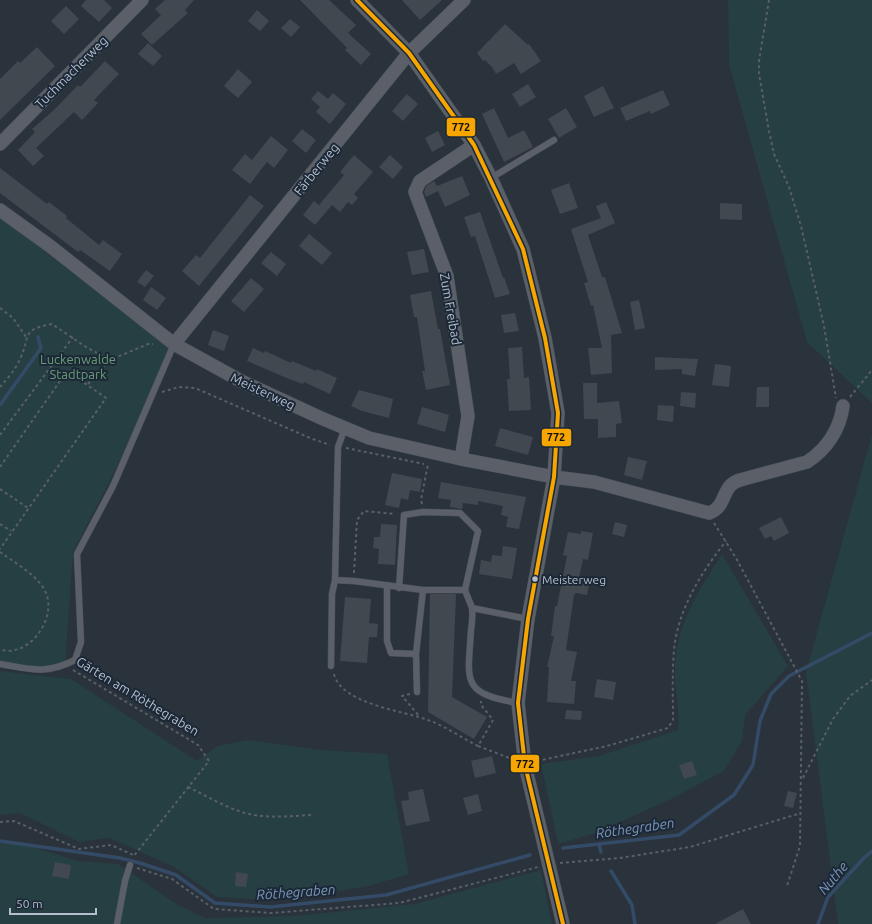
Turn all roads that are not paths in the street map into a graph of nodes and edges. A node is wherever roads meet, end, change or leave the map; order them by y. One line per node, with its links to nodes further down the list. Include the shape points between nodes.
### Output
1 (142, 0): 6 (street, Tuchmacherweg)
2 (357, 0): 4 (street)
3 (464, 0): 4 (street, Färberweg)
4 (409, 54): 7 (street); 10 (street, Färberweg)
5 (554, 140): 8 (lane)
6 (0, 144)
7 (474, 146): 8 (street); 13 (street, Zum Freibad, via 420,181 415,192 447,276 468,416)
8 (492, 178): 14 (street, via 523,249 545,338 558,413)
9 (0, 210): 10 (street, Meisterweg)
10 (174, 344): 12 (street, Meisterweg, via 241,382); 23 (lane, Gärten am Röthegraben, via 113,486 77,554 81,642 75,660 42,671)
11 (840, 403): 14 (street, Meisterweg, via 841,420 836,432 816,456 807,462 731,484 722,503 715,511 709,513 594,482)
12 (345, 428): 13 (street, Meisterweg, via 369,438); 15 (lane, via 338,447)
13 (461, 459): 14 (street, Meisterweg)
14 (554, 477): 21 (street)
15 (335, 580): 16 (lane); 24 (lane, via 332,594)
16 (387, 585): 17 (lane); 22 (lane, via 387,641 391,653)
17 (400, 588): 18 (lane); 19 (lane, via 404,515 423,512 460,513 478,531)
18 (423, 590): 19 (lane); 22 (lane)
19 (465, 590): 20 (lane)
20 (472, 608): 21 (lane); 26 (lane, via 472,684 493,699)
21 (528, 619): 26 (street)
22 (416, 654): 25 (lane)
23 (0, 664)
24 (331, 666)
25 (417, 692)
26 (518, 703): 29 (street, via 525,764)
27 (130, 865): 28 (lane, via 124,881)
28 (116, 924)
29 (563, 924)

